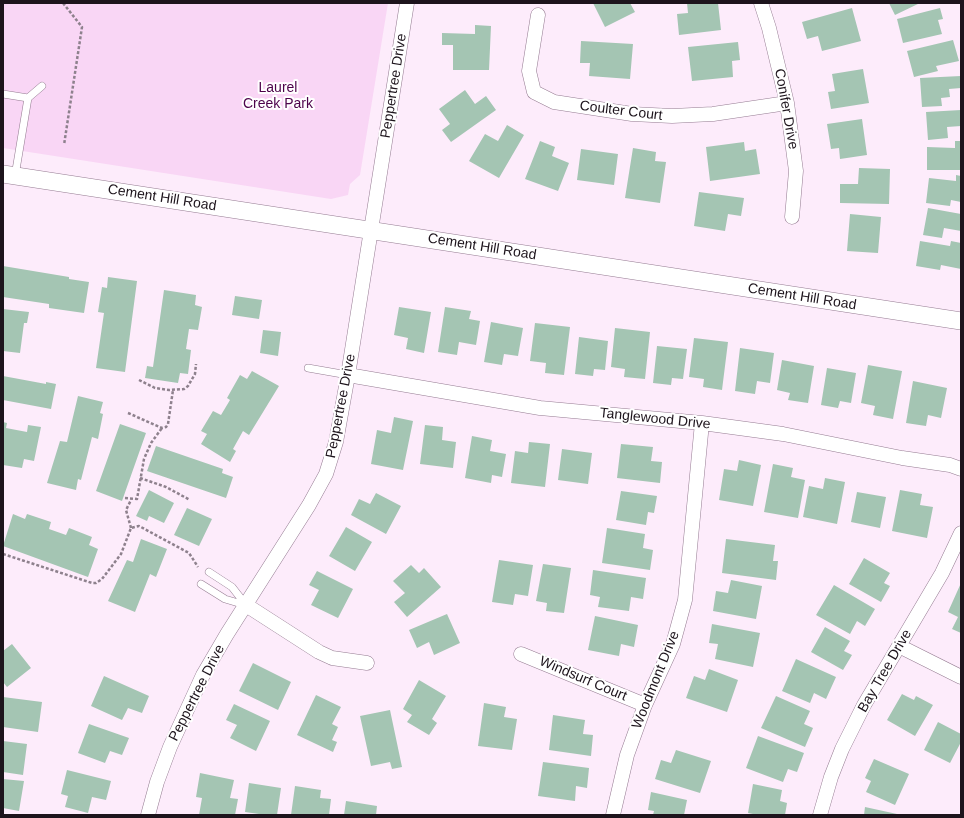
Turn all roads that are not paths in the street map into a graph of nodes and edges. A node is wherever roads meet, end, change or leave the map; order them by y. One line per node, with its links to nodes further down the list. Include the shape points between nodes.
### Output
1 (407, 3): 10 (street, Peppertree Drive)
2 (761, 3): 7 (street, Conifer Drive)
3 (538, 15): 7 (street, Coulter Court, via 529,70 534,92 554,102 632,114 672,116 713,114)
4 (42, 86): 6 (lane)
5 (3, 94): 6 (lane)
6 (28, 98): 8 (lane)
7 (787, 103): 9 (street, Conifer Drive, via 796,171)
8 (9, 175): 10 (street, Cement Hill Road)
9 (792, 217)
10 (372, 230): 11 (street, Cement Hill Road); 13 (street, Peppertree Drive)
11 (961, 321)
12 (308, 368): 13 (lane)
13 (348, 375): 14 (street, Tanglewood Drive, via 540,408); 19 (street, Peppertree Drive, via 336,442 326,474)
14 (702, 423): 15 (street, Tanglewood Drive, via 783,434); 24 (street, Woodmont Drive, via 684,600 672,644)
15 (961, 469)
16 (961, 533): 20 (street, Bay Tree Drive, via 942,573)
17 (205, 572): 19 (lane, via 232,587)
18 (201, 584): 19 (lane, via 224,599)
19 (246, 605): 22 (street, via 332,658); 25 (street, Peppertree Drive, via 203,675 182,717 157,782)
20 (899, 646): 23 (street); 27 (street, Bay Tree Drive, via 864,705 842,749)
21 (521, 654): 24 (street, Windsurf Court)
22 (367, 663)
23 (961, 677)
24 (645, 705): 26 (street, Woodmont Drive, via 627,755)
25 (148, 815)
26 (613, 815)
27 (820, 815)

